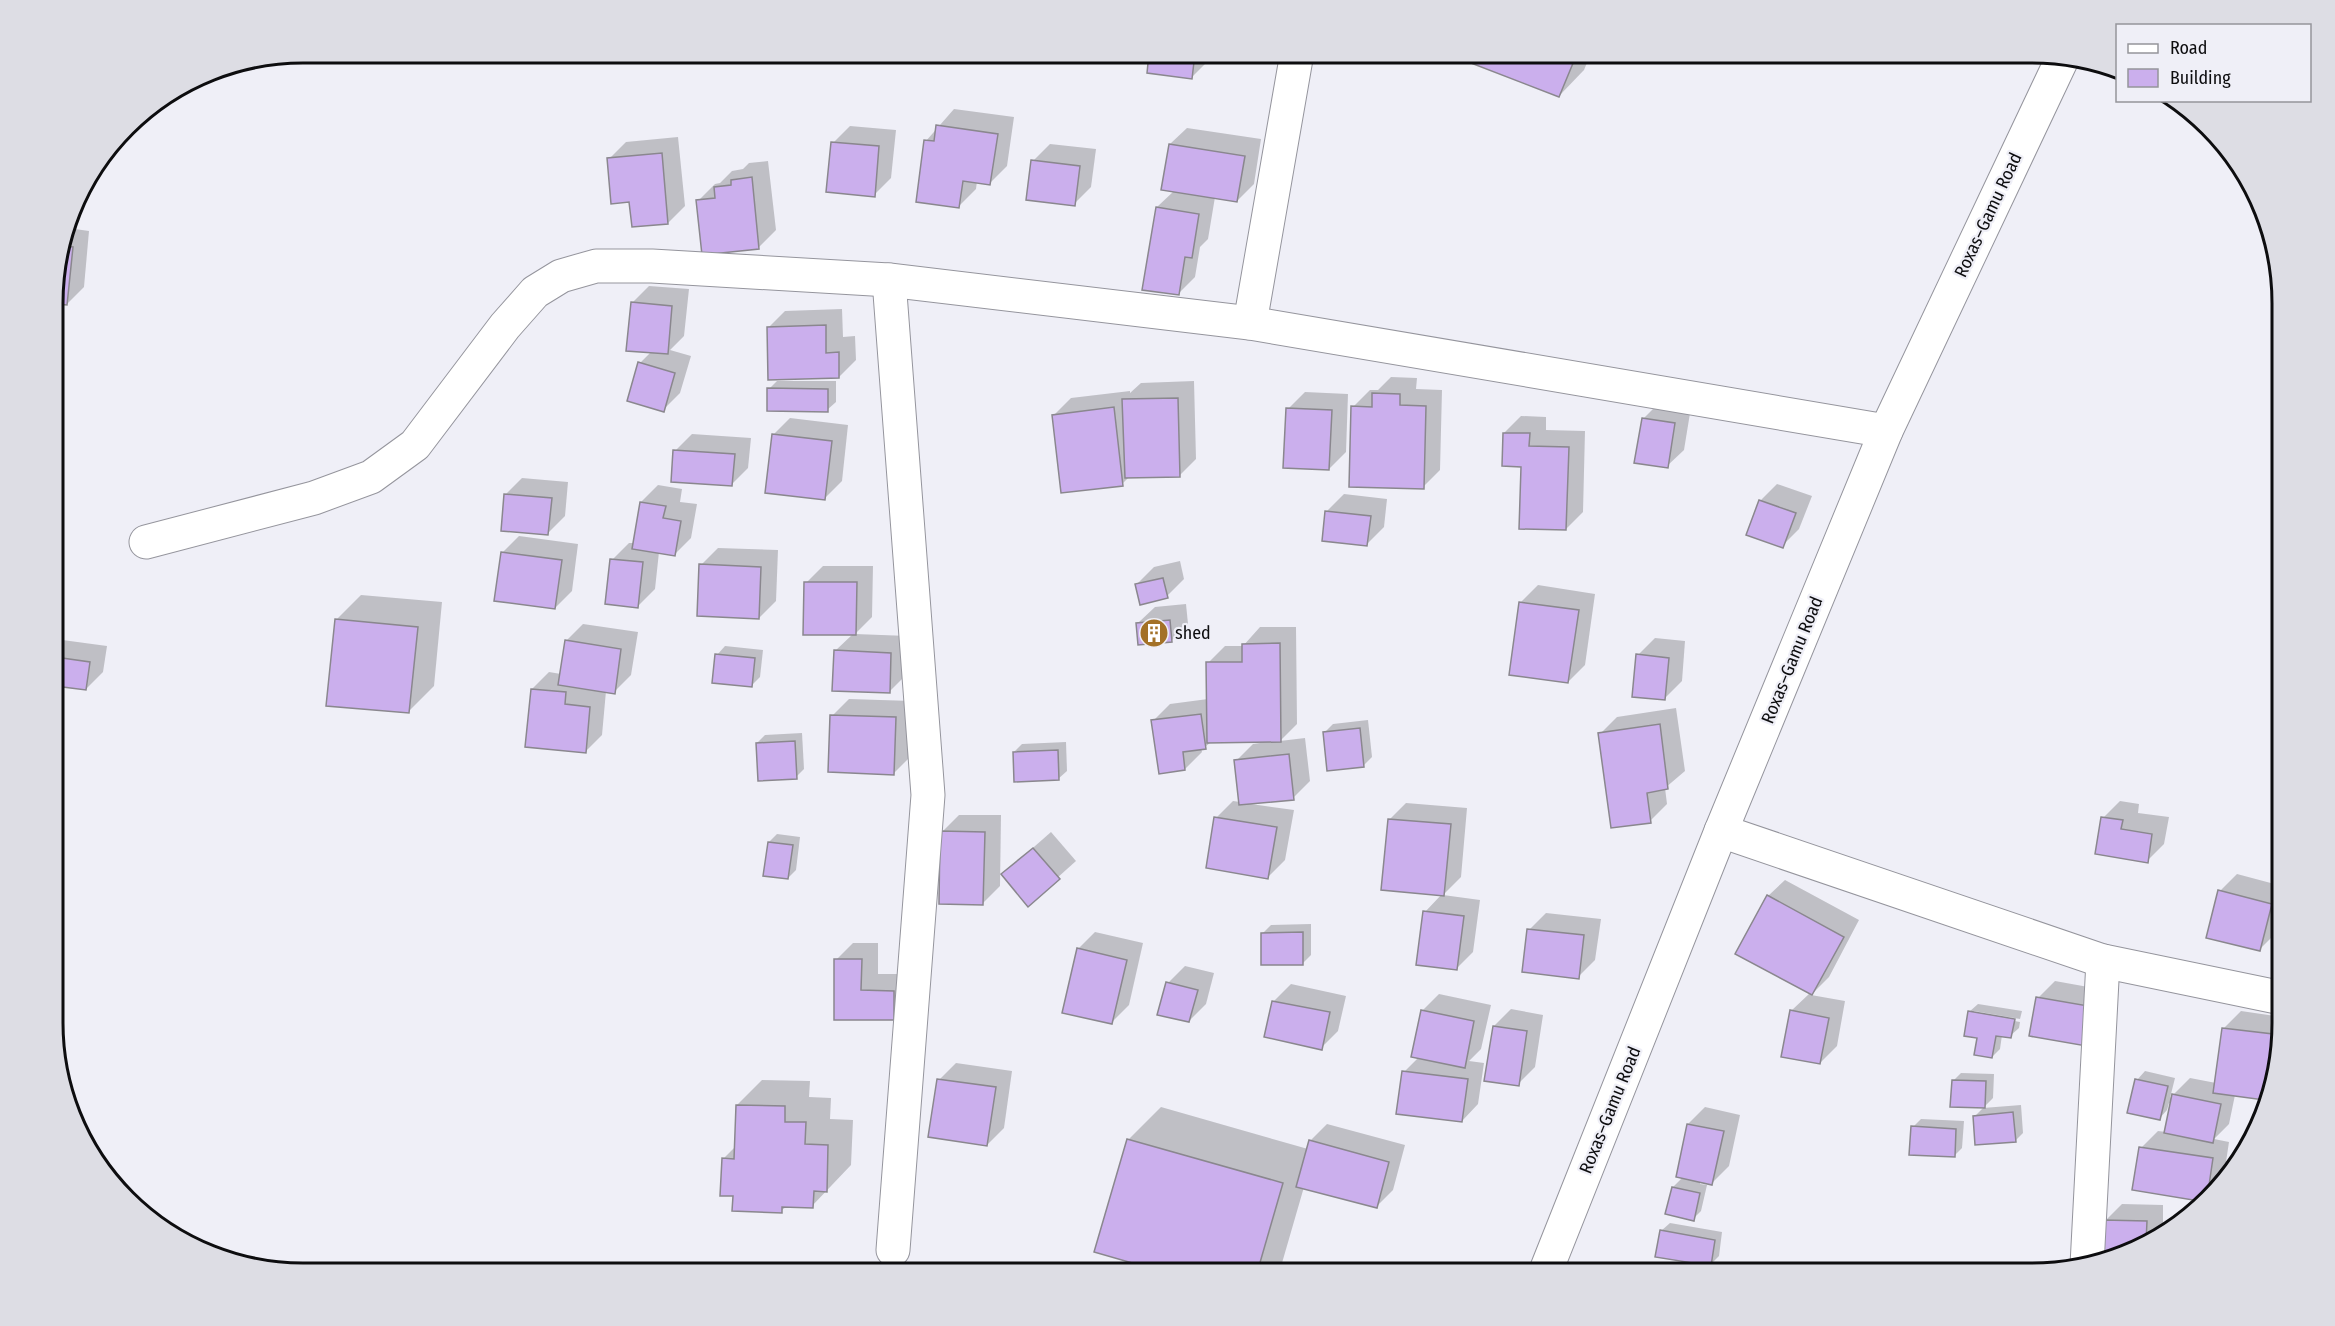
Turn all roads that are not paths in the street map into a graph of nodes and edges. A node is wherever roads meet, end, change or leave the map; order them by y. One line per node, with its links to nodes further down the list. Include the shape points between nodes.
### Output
1 (1296, 63): 4 (street)
2 (2059, 65): 5 (street, Roxas–Gamu Road)
3 (889, 280): 4 (street); 6 (street, via 652,266 596,266 561,276 527,301 415,445 370,477 314,498); 10 (street, via 928,795)
4 (1250, 323): 5 (street)
5 (1886, 431): 7 (street, Roxas–Gamu Road)
6 (146, 542)
7 (1721, 831): 8 (street); 12 (street, Roxas–Gamu Road)
8 (2103, 961): 9 (street); 11 (street)
9 (2272, 996)
10 (893, 1250)
11 (2087, 1256)
12 (1549, 1263)

